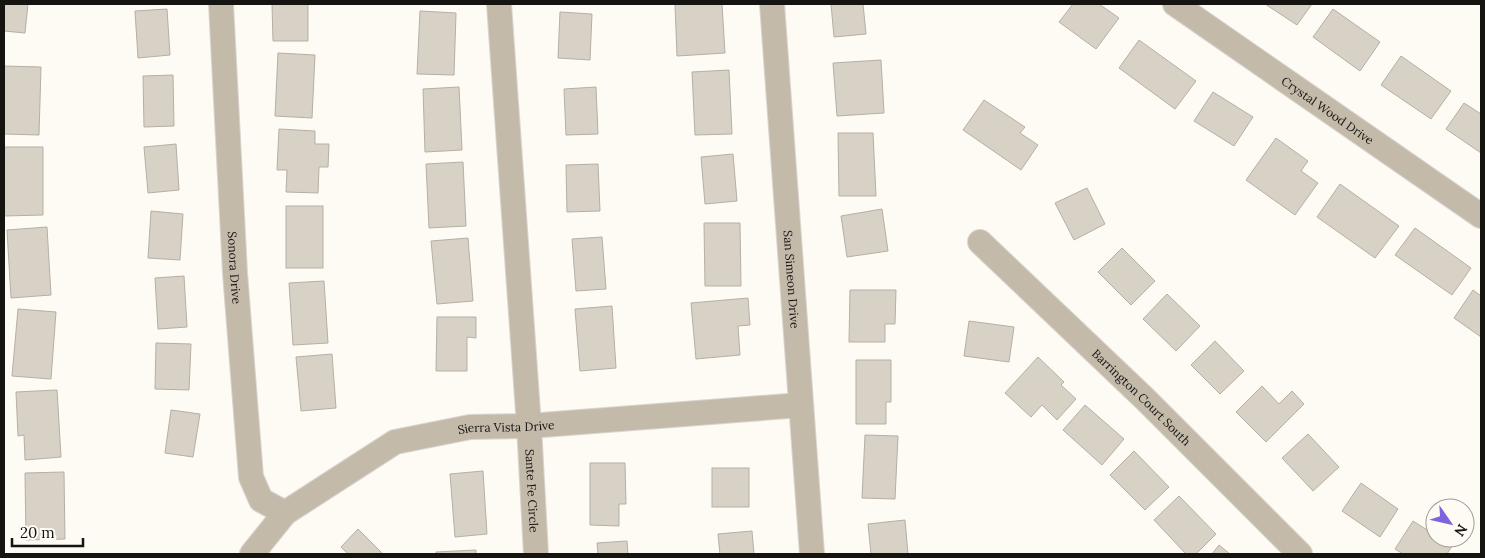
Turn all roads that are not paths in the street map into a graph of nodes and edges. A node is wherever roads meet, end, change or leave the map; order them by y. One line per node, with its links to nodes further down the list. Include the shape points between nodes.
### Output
1 (221, 4): 9 (street, Sonora Drive, via 235,273 251,477 261,500)
2 (499, 4): 8 (street)
3 (772, 4): 7 (street, San Simeon Drive)
4 (1175, 4): 5 (street, Crystal Wood Drive)
5 (1481, 216)
6 (980, 242): 13 (street, Barrington Court South, via 1145,399)
7 (801, 405): 8 (street, Sierra Vista Drive); 12 (street, San Simeon Drive)
8 (529, 426): 9 (street, Sierra Vista Drive, via 470,427 394,442); 11 (street, Sante Fe Circle)
9 (285, 513): 10 (street, Sierra Vista Drive)
10 (252, 554)
11 (536, 554)
12 (812, 554)
13 (1300, 554)

